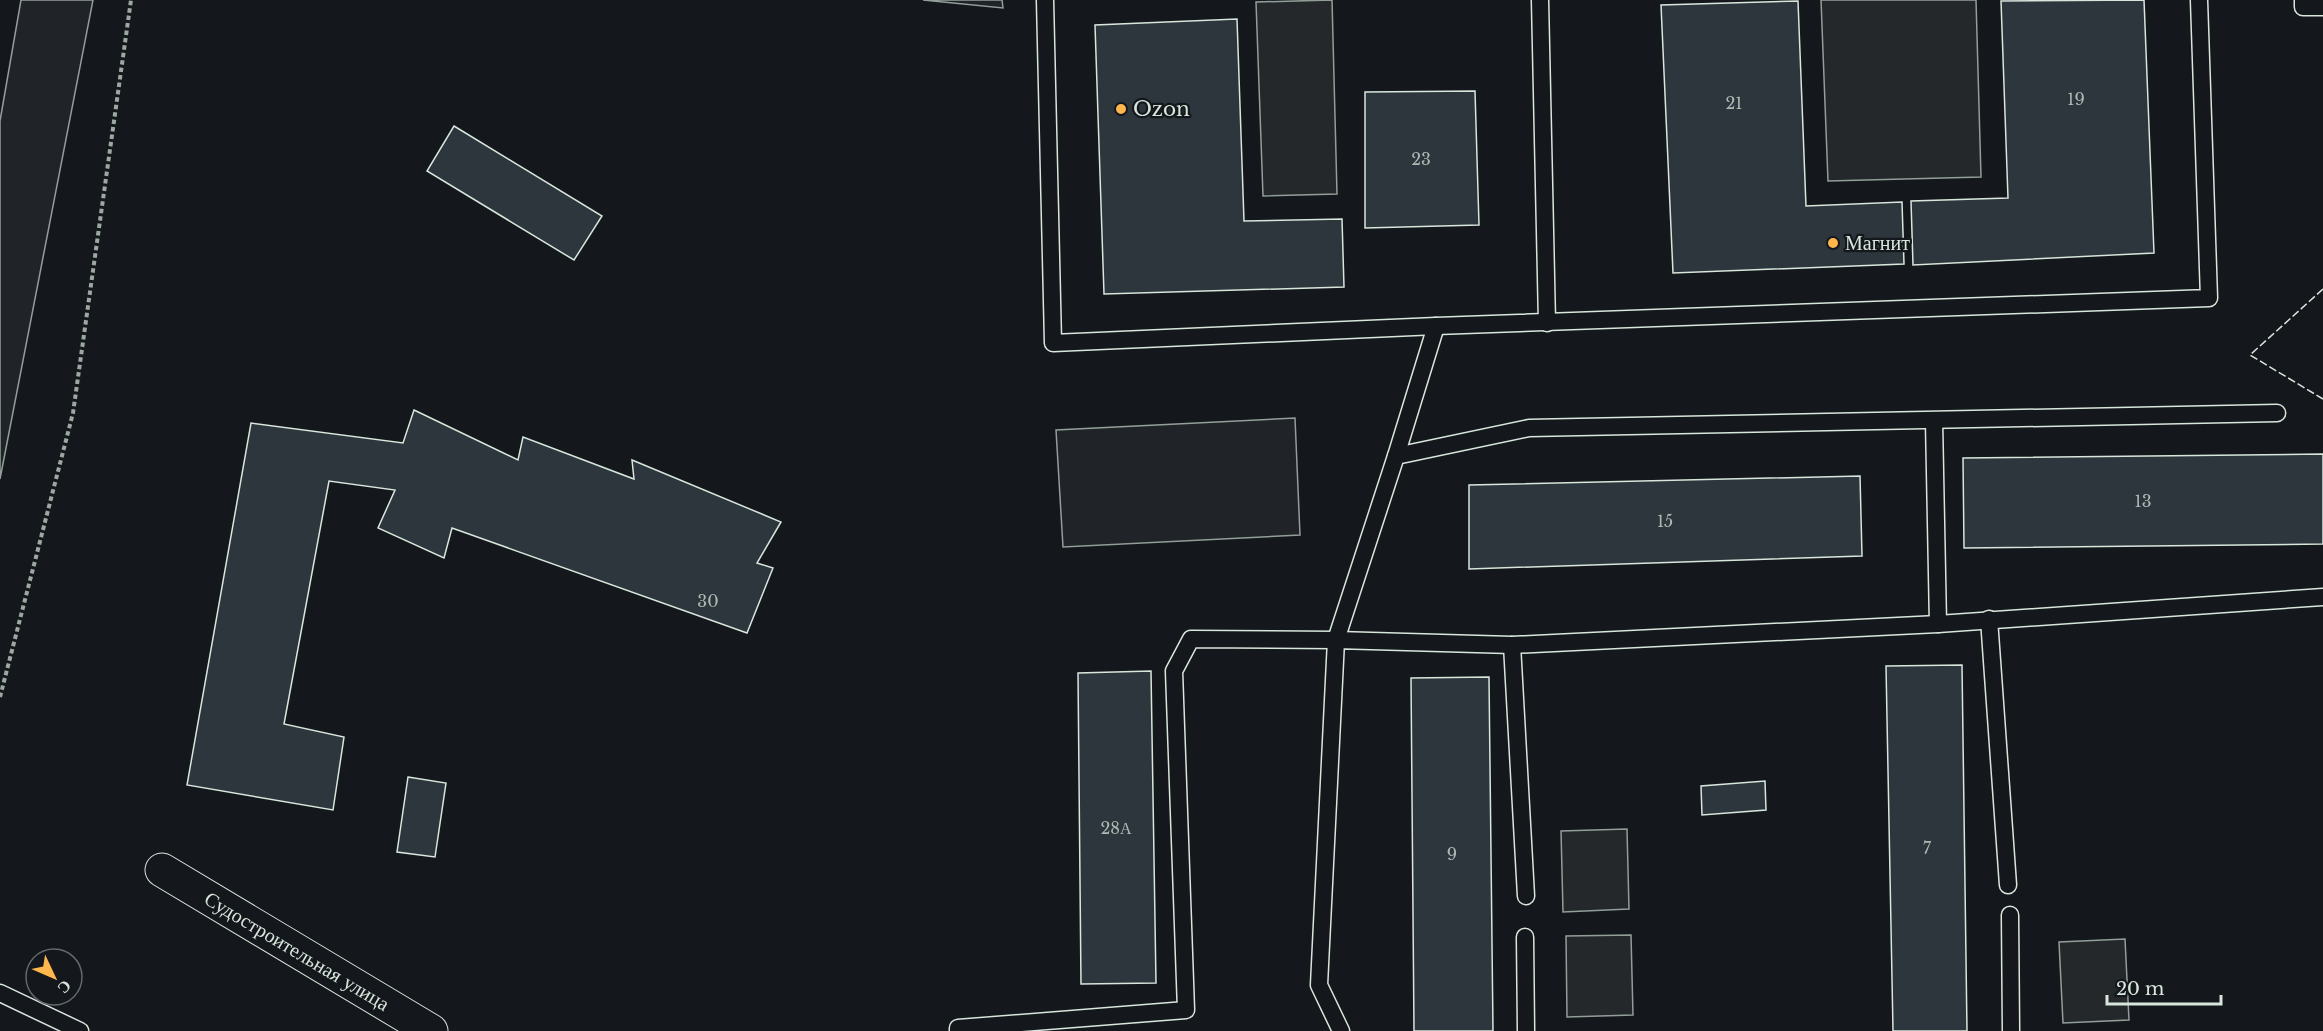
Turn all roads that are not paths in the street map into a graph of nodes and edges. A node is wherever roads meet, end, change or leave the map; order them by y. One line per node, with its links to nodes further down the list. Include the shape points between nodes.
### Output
1 (1045, 0): 7 (lane, via 1053,343)
2 (1540, 0): 6 (lane)
3 (2199, 0): 6 (lane, via 2209,298)
4 (2303, 0): 5 (lane, via 2303,7)
5 (2323, 7)
6 (1547, 323): 7 (lane)
7 (1436, 326): 10 (lane)
8 (2277, 413): 9 (lane)
9 (1934, 421): 10 (lane, via 1529,428); 13 (lane)
10 (1396, 456): 14 (lane)
11 (2323, 597): 12 (lane)
12 (1989, 620): 13 (lane); 17 (lane)
13 (1938, 624): 15 (lane)
14 (1336, 640): 15 (lane); 24 (lane, via 1191,639 1174,671 1186,1010); 25 (lane, via 1318,985)
15 (1512, 645): 18 (lane)
16 (162, 870): 23 (street, Судостроительная улица)
17 (2008, 885)
18 (1526, 896)
19 (2010, 915): 27 (lane)
20 (1525, 937): 26 (lane)
21 (0, 993): 22 (lane)
22 (80, 1031)
23 (431, 1031)
24 (958, 1031)
25 (1341, 1031)
26 (1526, 1031)
27 (2011, 1031)

